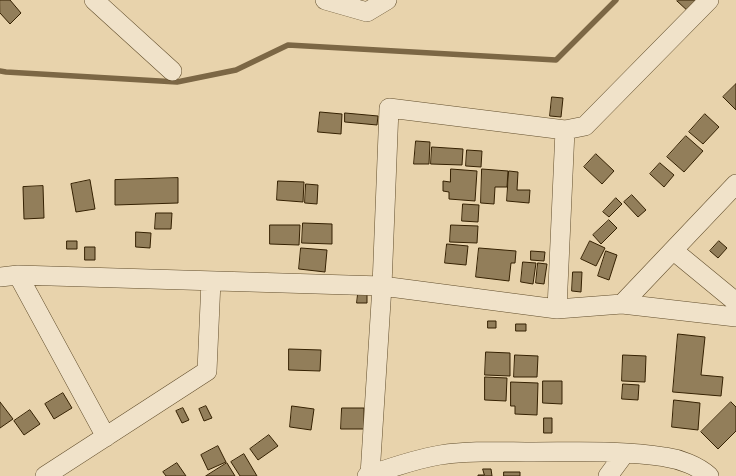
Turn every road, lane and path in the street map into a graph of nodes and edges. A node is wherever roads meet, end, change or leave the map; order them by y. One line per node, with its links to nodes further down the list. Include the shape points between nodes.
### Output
1 (94, 0): 5 (street)
2 (325, 0): 3 (street, via 367,12)
3 (387, 0)
4 (708, 0): 6 (street, via 585,126)
5 (172, 72)
6 (565, 130): 11 (street, via 389,108); 14 (street)
7 (736, 184): 8 (street)
8 (674, 250): 12 (street); 13 (street)
9 (9, 276): 10 (street); 16 (street)
10 (210, 281): 11 (street); 16 (street, via 206,372)
11 (382, 286): 14 (street); 18 (street)
12 (736, 302)
13 (622, 304): 14 (street); 15 (street)
14 (557, 309)
15 (736, 317)
16 (106, 436): 19 (street)
17 (625, 453): 18 (street, via 465,452 407,462); 20 (street); 21 (street, via 666,457 688,464)
18 (368, 475)
19 (45, 476)
20 (608, 476)
21 (709, 476)

